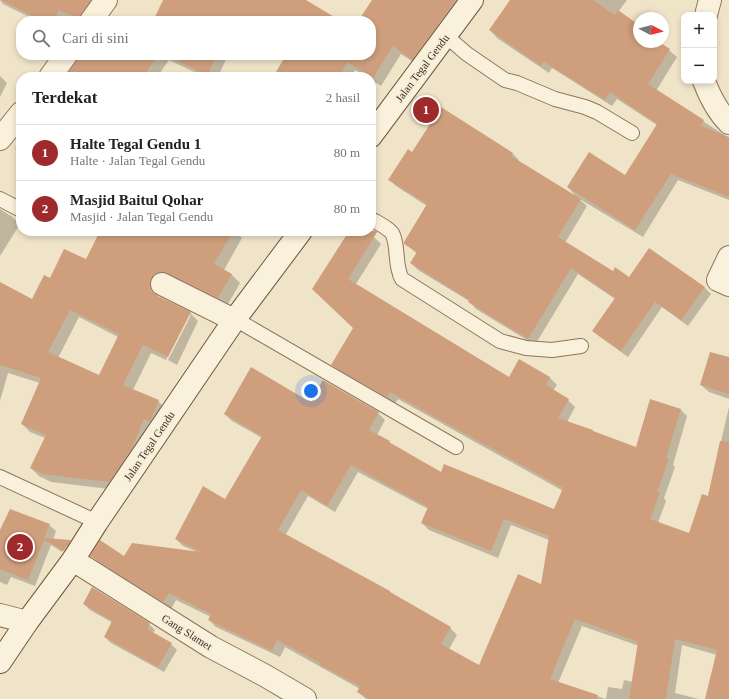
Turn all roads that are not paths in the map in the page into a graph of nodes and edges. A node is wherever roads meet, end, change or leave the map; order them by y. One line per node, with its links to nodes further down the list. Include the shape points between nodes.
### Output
1 (106, 0): 5 (street)
2 (472, 0): 6 (street, Jalan Tegal Gendu)
3 (710, 0): 4 (street)
4 (707, 12)
5 (95, 16)
6 (446, 36): 12 (street, Jalan Tegal Gendu); 13 (lane, via 467,54 506,80 555,100 597,112)
7 (62, 60): 8 (street)
8 (54, 72)
9 (705, 84): 11 (street, via 709,96)
10 (16, 119): 14 (street)
11 (729, 123)
12 (376, 129)
13 (632, 133)
14 (0, 139)
15 (0, 199): 16 (lane)
16 (16, 207)
17 (376, 222): 23 (lane, via 392,234 402,279 500,340 526,348 552,350)
18 (297, 236): 22 (street, Jalan Tegal Gendu)
19 (729, 257): 21 (street, via 718,280)
20 (162, 284): 22 (street)
21 (729, 286)
22 (235, 320): 24 (lane); 26 (street, Jalan Tegal Gendu)
23 (581, 346)
24 (456, 447)
25 (0, 477): 26 (lane)
26 (97, 522): 27 (street, Jalan Tegal Gendu)
27 (73, 560): 29 (street, Jalan Tegal Gendu); 31 (street, Gang Slamet, via 211,647)
28 (0, 615): 29 (street)
29 (27, 622): 30 (street, Jalan Tegal Gendu)
30 (1, 659)
31 (305, 699)

